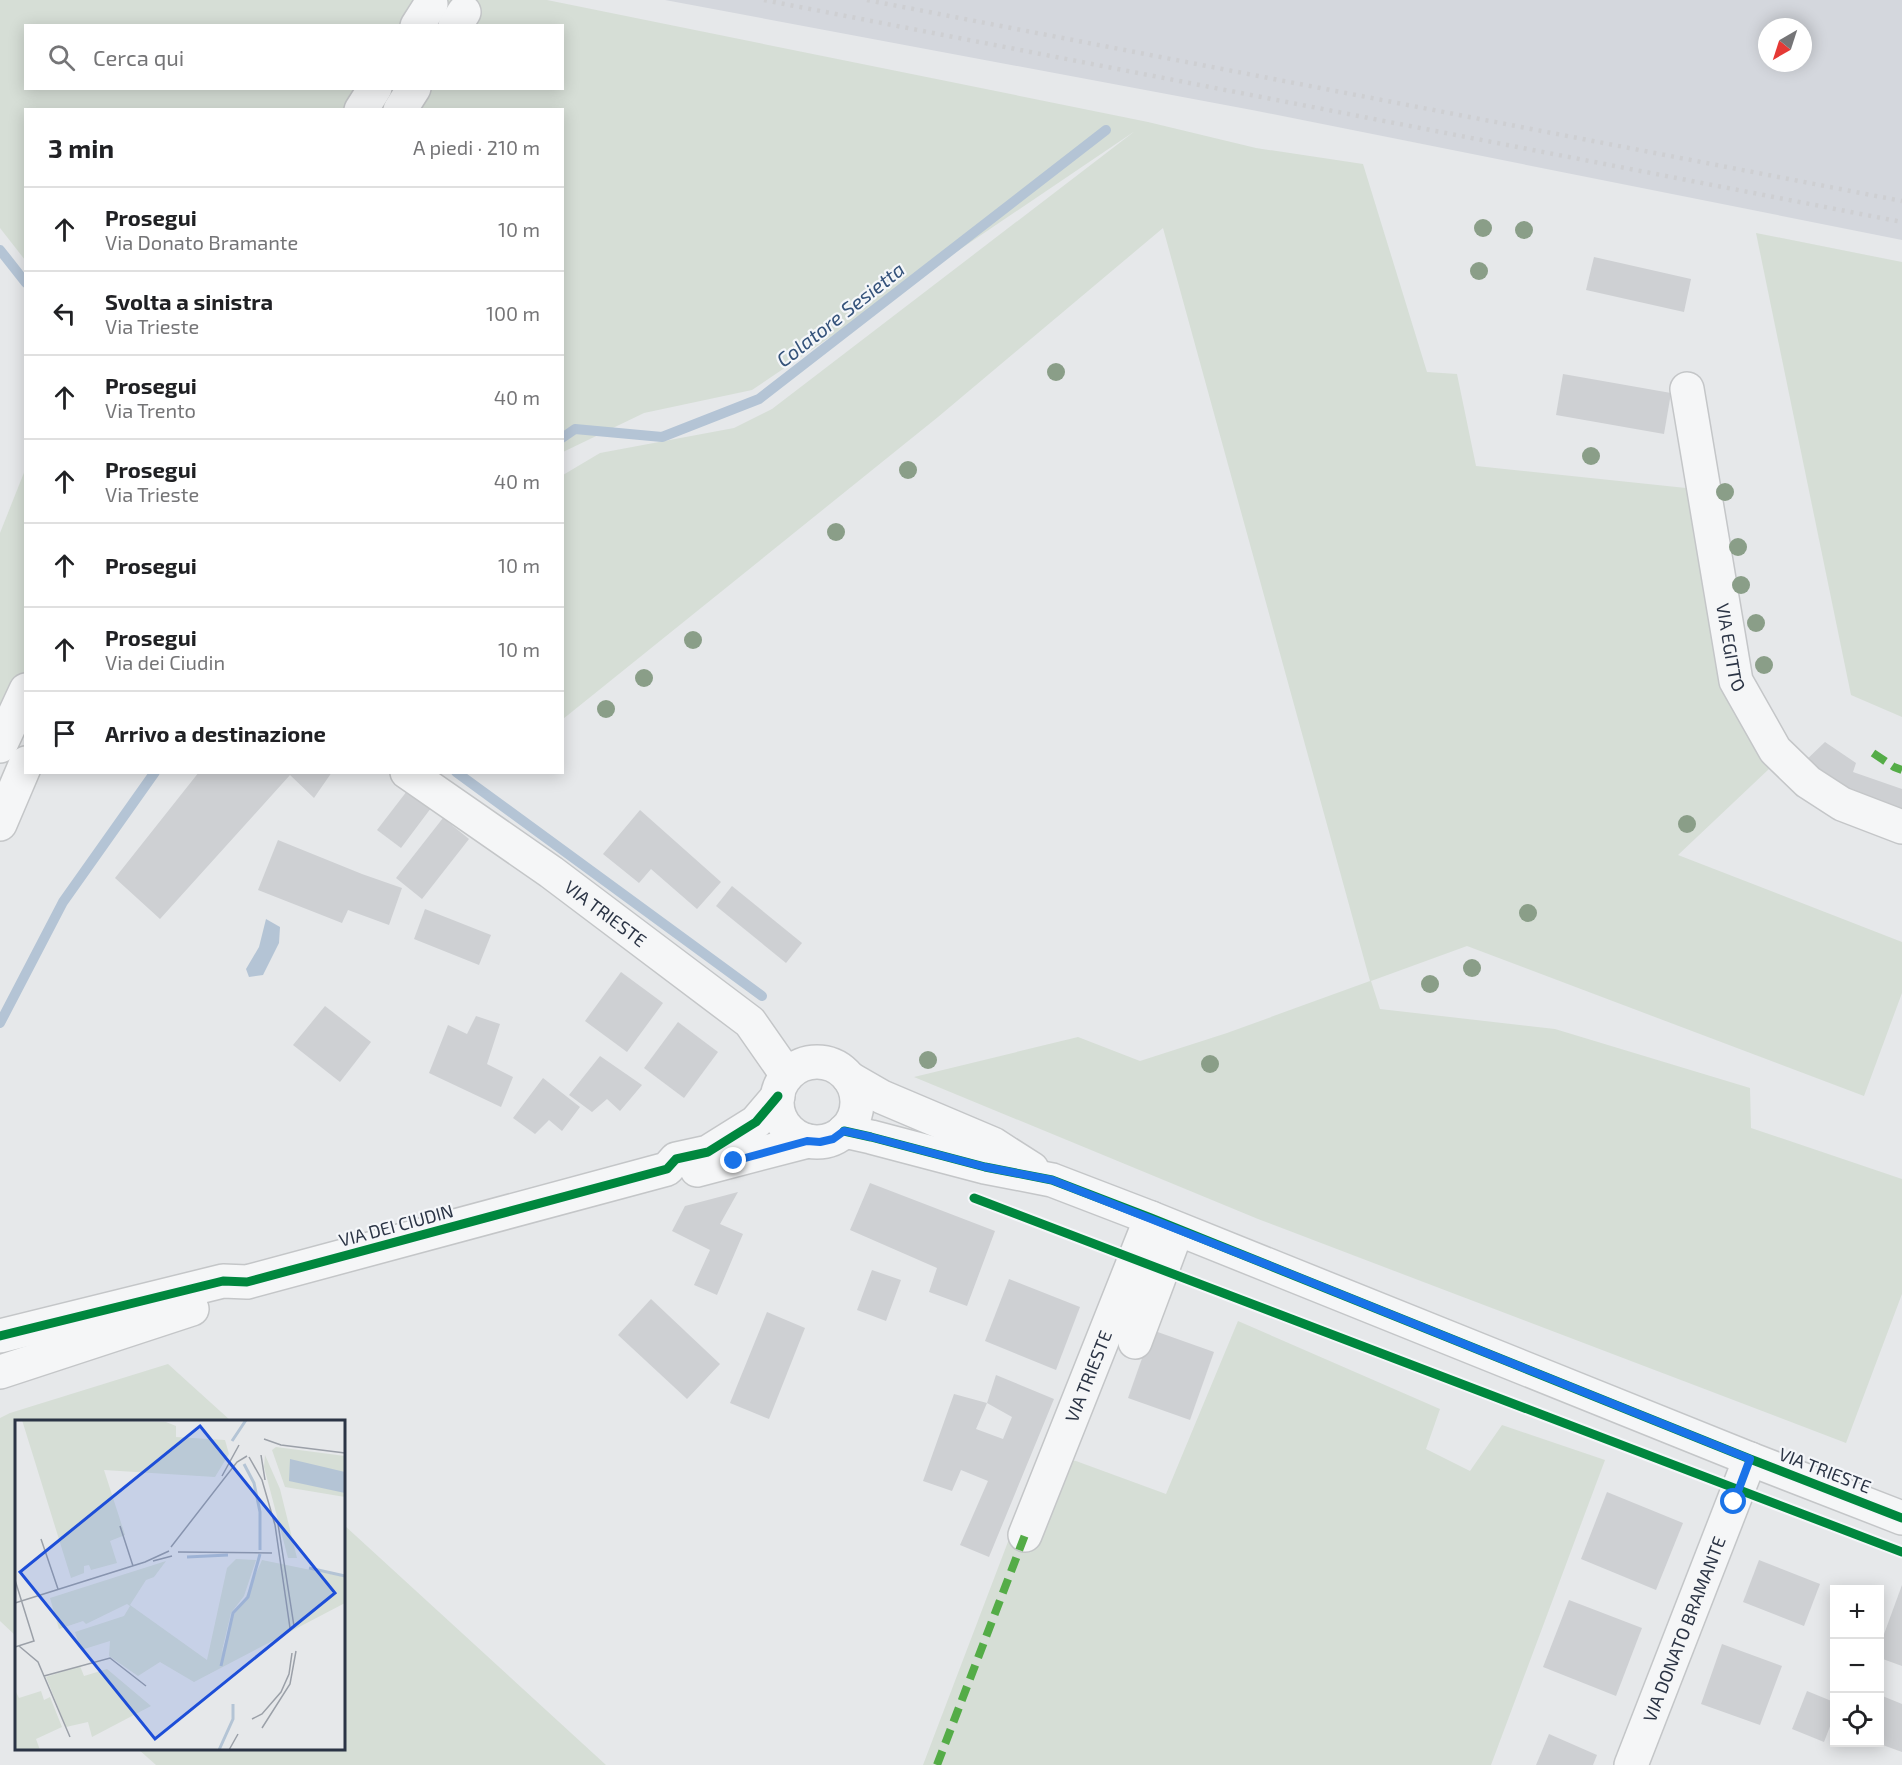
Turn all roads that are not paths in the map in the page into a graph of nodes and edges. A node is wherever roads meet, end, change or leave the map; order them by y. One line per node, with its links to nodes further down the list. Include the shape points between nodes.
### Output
1 (374, 90): 3 (street)
2 (413, 90): 4 (street)
3 (362, 108)
4 (401, 108)
5 (1687, 389): 11 (street, VIA EGITTO, via 1736,681 1775,750 1808,782 1842,804)
6 (24, 694): 7 (street)
7 (0, 746)
8 (24, 768): 10 (street)
9 (410, 774): 13 (street, VIA TRIESTE, via 551,872 750,1022)
10 (0, 824)
11 (1902, 827)
12 (849, 1078): 13 (street, via 830,1064 807,1063 796,1068); 14 (street, via 855,1089 856,1112); 17 (street, via 882,1097 993,1144)
13 (783, 1086): 15 (street, via 778,1107 781,1119); 16 (street, VIA DEI CIUDIN, via 756,1122 708,1152 676,1159)
14 (844, 1131): 15 (street, via 833,1139); 17 (street)
15 (807, 1141): 16 (street, VIA DEI CIUDIN, via 679,1175)
16 (667, 1169): 19 (street, VIA DEI CIUDIN)
17 (1052, 1180): 18 (street, VIA TRIESTE)
18 (1164, 1224): 21 (street); 23 (street, VIA TRIESTE); 25 (street, VIA TRIESTE)
19 (247, 1282): 20 (street, VIA DEI CIUDIN, via 223,1281); 22 (street, VIA DEI CIUDIN, via 230,1296)
20 (0, 1336)
21 (1136, 1342)
22 (0, 1372)
23 (1750, 1459): 24 (street, VIA TRIESTE); 26 (street, VIA DONATO BRAMANTE)
24 (1902, 1518)
25 (1025, 1535)
26 (1631, 1765)

